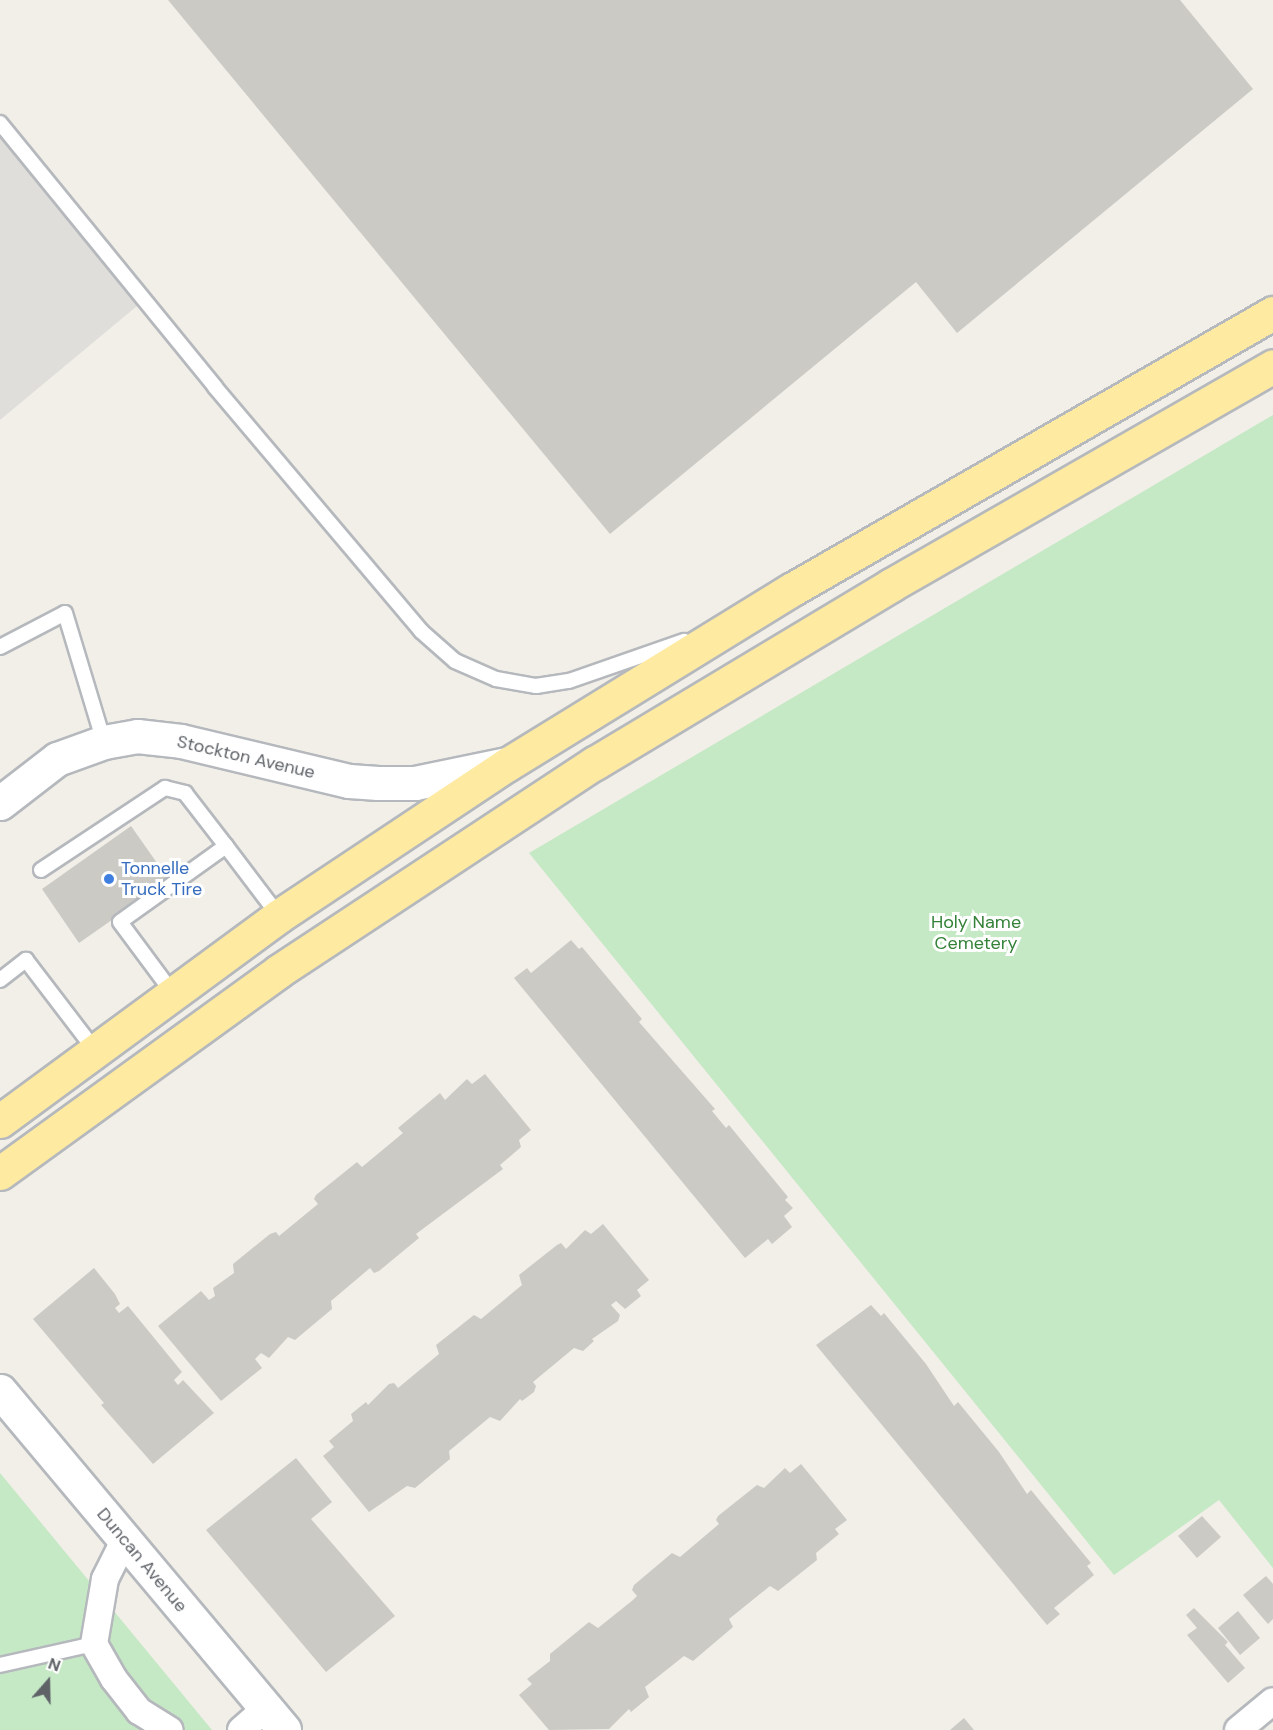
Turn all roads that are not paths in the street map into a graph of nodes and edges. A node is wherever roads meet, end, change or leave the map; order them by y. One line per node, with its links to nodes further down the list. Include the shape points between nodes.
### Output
1 (0, 123): 4 (lane, via 215,387 432,642 455,661 496,679 536,686 569,681)
2 (1273, 314): 4 (highway)
3 (1273, 366): 16 (highway, via 726,682 531,803 279,971)
4 (741, 620): 7 (highway)
5 (0, 647): 6 (lane, via 65,613)
6 (104, 742): 7 (main road, Stockton Avenue, via 137,736 169,739 349,781 388,784 432,780); 8 (main road, Stockton Avenue, via 57,759)
7 (508, 764): 11 (highway)
8 (0, 803)
9 (226, 846): 10 (lane, via 185,793 165,788); 11 (lane); 13 (lane, via 120,922)
10 (41, 870)
11 (279, 916): 13 (highway)
12 (0, 980): 14 (lane, via 26,960)
13 (172, 992): 14 (highway)
14 (94, 1048): 15 (highway)
15 (0, 1121)
16 (0, 1173)
17 (0, 1391): 18 (main road, Duncan Avenue)
18 (124, 1539): 19 (street, via 105,1579); 22 (main road, Duncan Avenue)
19 (94, 1644): 20 (lane); 23 (street, via 139,1711)
20 (0, 1665)
21 (1273, 1701): 25 (street)
22 (275, 1719): 24 (street)
23 (170, 1730)
24 (241, 1730)
25 (1238, 1730)

